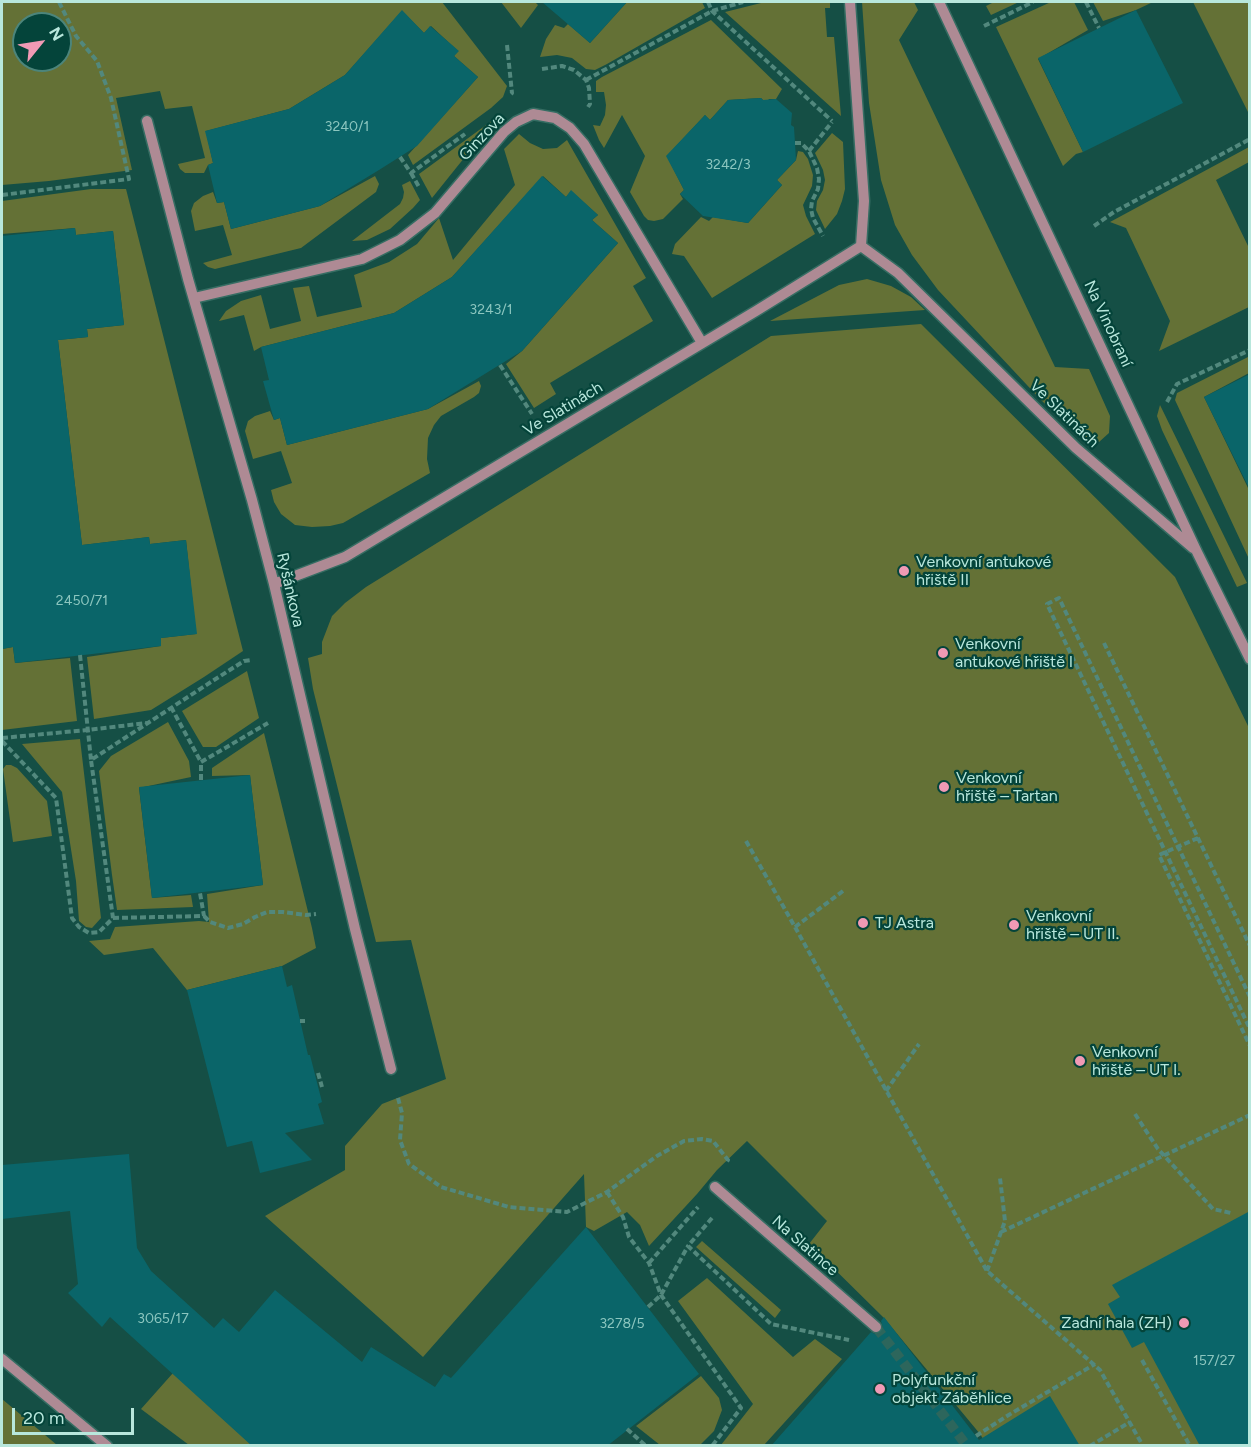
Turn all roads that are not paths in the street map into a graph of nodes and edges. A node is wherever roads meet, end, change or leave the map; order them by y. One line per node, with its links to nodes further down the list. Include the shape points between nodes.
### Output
1 (850, 2): 4 (street, via 864,201)
2 (939, 2): 7 (street, Na Vinobraní)
3 (147, 121): 5 (street, Ryšánkova)
4 (861, 246): 6 (street, Ve Slatinách); 7 (street, Ve Slatinách, via 898,273 1076,448)
5 (194, 298): 6 (street, Ginzova, via 362,259 400,240 435,213 504,132 533,114 555,118 584,144); 8 (street, Ryšánkova)
6 (702, 343): 8 (street, Ve Slatinách, via 345,556)
7 (1197, 552): 9 (street, Na Vinobraní)
8 (274, 584): 10 (street, Ryšánkova)
9 (1250, 659)
10 (391, 1069)
11 (715, 1187): 12 (street, Na Slatince)
12 (876, 1327)
13 (2, 1359): 14 (street)
14 (106, 1446)

